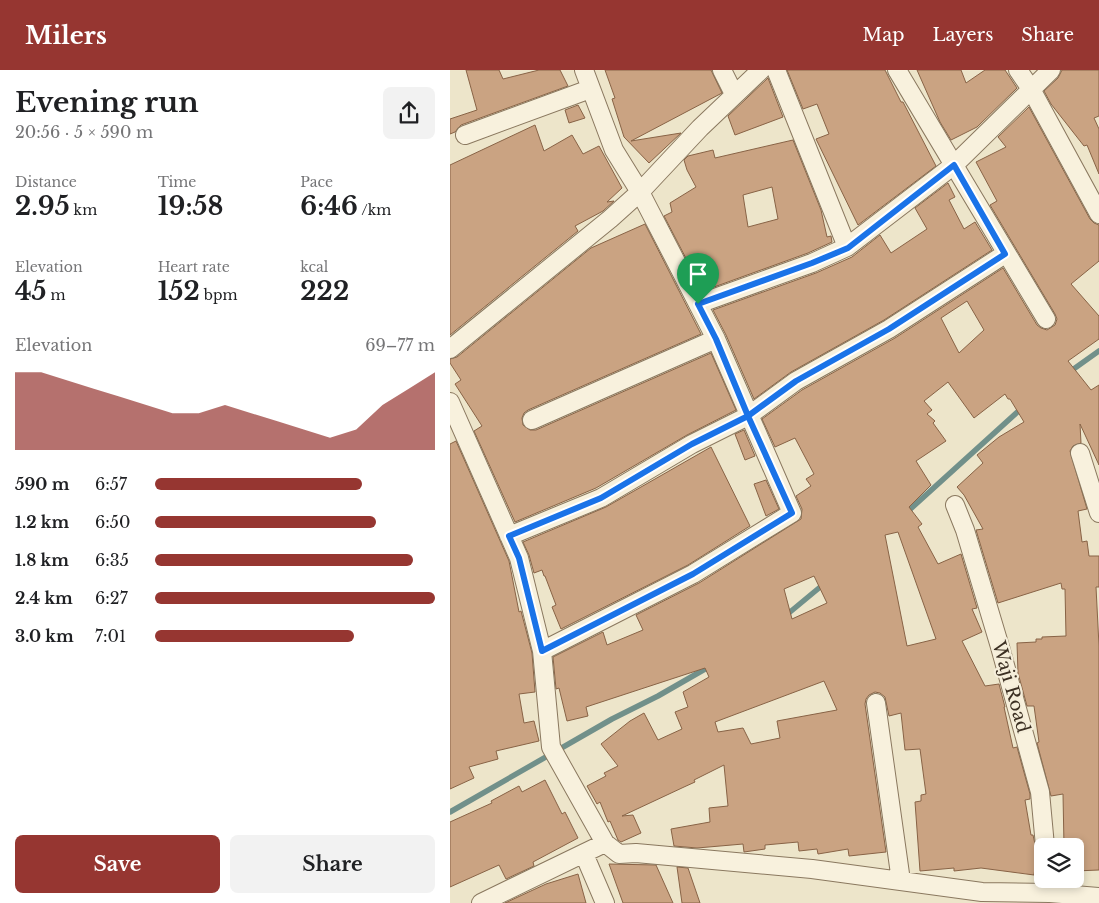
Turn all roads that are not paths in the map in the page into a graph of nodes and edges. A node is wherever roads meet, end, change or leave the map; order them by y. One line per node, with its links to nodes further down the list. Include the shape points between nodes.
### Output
1 (584, 70): 8 (street)
2 (722, 70): 10 (street)
3 (761, 70): 10 (street)
4 (776, 70): 15 (street)
5 (897, 70): 12 (street)
6 (1018, 70): 9 (street)
7 (1051, 70): 9 (street)
8 (590, 89): 11 (street); 13 (street, via 614,150)
9 (1031, 89): 12 (street); 14 (street)
10 (734, 94): 13 (street)
11 (465, 135)
12 (954, 165): 15 (street); 16 (street)
13 (640, 192): 17 (street); 20 (street)
14 (1099, 214)
15 (848, 248): 17 (street)
16 (1005, 254): 18 (street); 22 (street, via 889,329 796,381)
17 (698, 304): 19 (street)
18 (1046, 319)
19 (716, 339): 22 (street); 23 (street)
20 (450, 349)
21 (450, 402): 27 (street)
22 (748, 416): 27 (street, via 692,444 601,498); 28 (street, via 792,513 693,574)
23 (532, 420)
24 (1080, 454): 26 (street)
25 (955, 504): 30 (street, Waji Road, via 1000,647 1040,792)
26 (1099, 513)
27 (509, 536): 28 (street, via 519,558)
28 (542, 651): 31 (street, via 554,755)
29 (876, 703): 33 (street)
30 (1044, 838)
31 (605, 843): 32 (street); 33 (street, via 619,854 812,869)
32 (584, 854): 38 (street); 39 (street)
33 (901, 881): 37 (street)
34 (1039, 888): 37 (street)
35 (1059, 888): 36 (street)
36 (1099, 897)
37 (983, 898)
38 (481, 903)
39 (605, 903)

